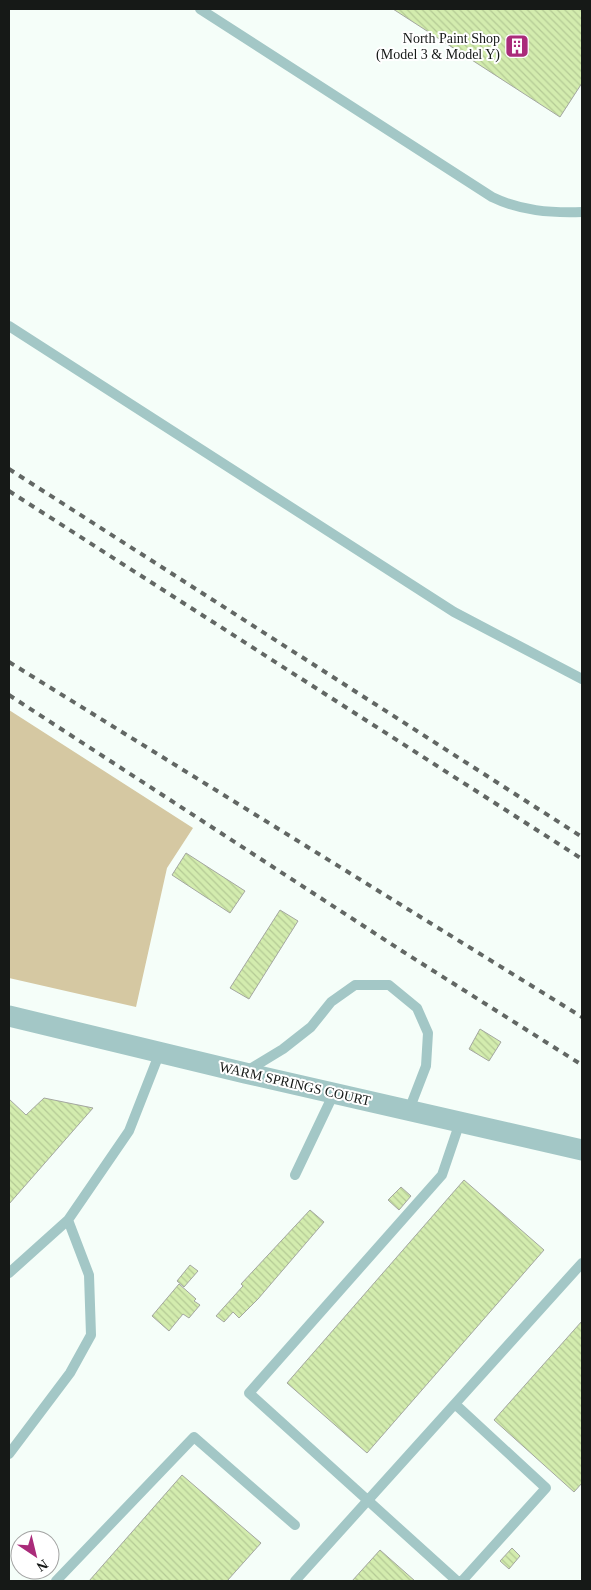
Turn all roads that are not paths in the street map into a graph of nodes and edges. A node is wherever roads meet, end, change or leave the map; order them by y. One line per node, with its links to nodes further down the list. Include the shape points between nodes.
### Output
1 (200, 9): 2 (lane, via 492,197 517,208)
2 (582, 212)
3 (9, 326): 4 (lane, via 454,612)
4 (582, 679)
5 (9, 1016): 6 (street, WARM SPRINGS COURT)
6 (160, 1052): 7 (street, WARM SPRINGS COURT); 13 (lane, via 129,1131)
7 (244, 1073): 8 (street, WARM SPRINGS COURT); 9 (lane, via 311,1027 331,1002 355,985 389,986 417,1008 428,1033 426,1066)
8 (334, 1093): 9 (street, WARM SPRINGS COURT); 12 (lane)
9 (409, 1110): 10 (street, WARM SPRINGS COURT)
10 (460, 1122): 11 (street, WARM SPRINGS COURT); 18 (lane, via 442,1175 248,1393)
11 (582, 1150)
12 (295, 1175)
13 (68, 1220): 15 (lane); 17 (lane, via 89,1276 91,1335 70,1373)
14 (582, 1263): 16 (lane)
15 (9, 1273)
16 (455, 1404): 18 (lane); 23 (lane, via 546,1488)
17 (9, 1454)
18 (366, 1502): 21 (lane); 22 (lane)
19 (295, 1524): 20 (lane, via 194,1437)
20 (56, 1581)
21 (295, 1581)
22 (457, 1581)
23 (462, 1581)

